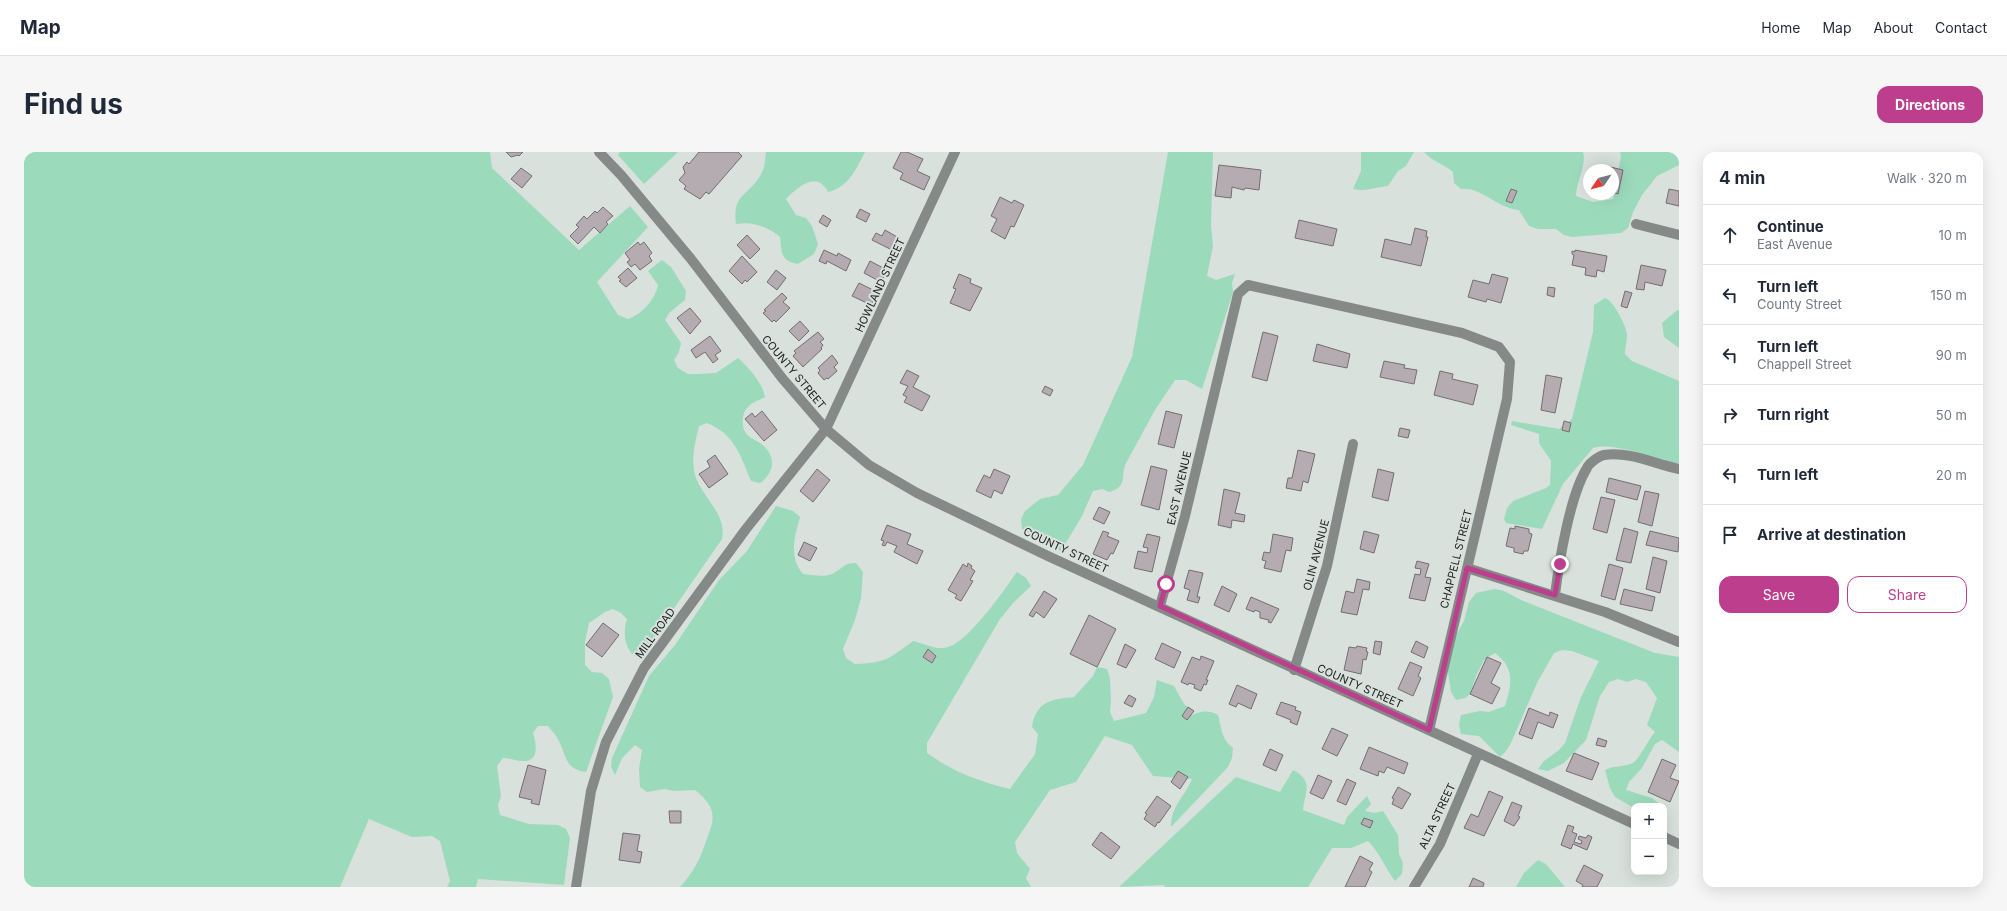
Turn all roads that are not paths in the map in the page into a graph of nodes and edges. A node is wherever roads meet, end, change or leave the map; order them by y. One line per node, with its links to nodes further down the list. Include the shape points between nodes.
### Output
1 (599, 152): 6 (street, COUNTY STREET, via 621,174 691,259 782,378)
2 (955, 152): 6 (street, HOWLAND STREET)
3 (1636, 224): 4 (street)
4 (1679, 235)
5 (1508, 394): 9 (street, CHAPPELL STREET); 11 (street, EAST AVENUE, via 1510,362 1499,347 1462,333 1248,285 1238,294 1185,516)
6 (826, 429): 11 (street, COUNTY STREET, via 869,465 917,493); 19 (street, MILL ROAD, via 749,525 644,668 604,749 591,791)
7 (1353, 444): 13 (street, OLIN AVENUE, via 1327,566)
8 (1679, 469): 10 (street, via 1624,454 1602,456 1588,466 1578,486 1567,528)
9 (1467, 568): 10 (street); 14 (street, CHAPPELL STREET)
10 (1555, 595): 12 (street)
11 (1160, 606): 13 (street, COUNTY STREET)
12 (1679, 642)
13 (1294, 670): 14 (street, COUNTY STREET)
14 (1429, 730): 15 (street, COUNTY STREET)
15 (1478, 754): 16 (street, COUNTY STREET); 20 (street, ALTA STREET, via 1440,844)
16 (1631, 823)
17 (1667, 838): 18 (street)
18 (1679, 844)
19 (576, 887)
20 (1414, 887)

